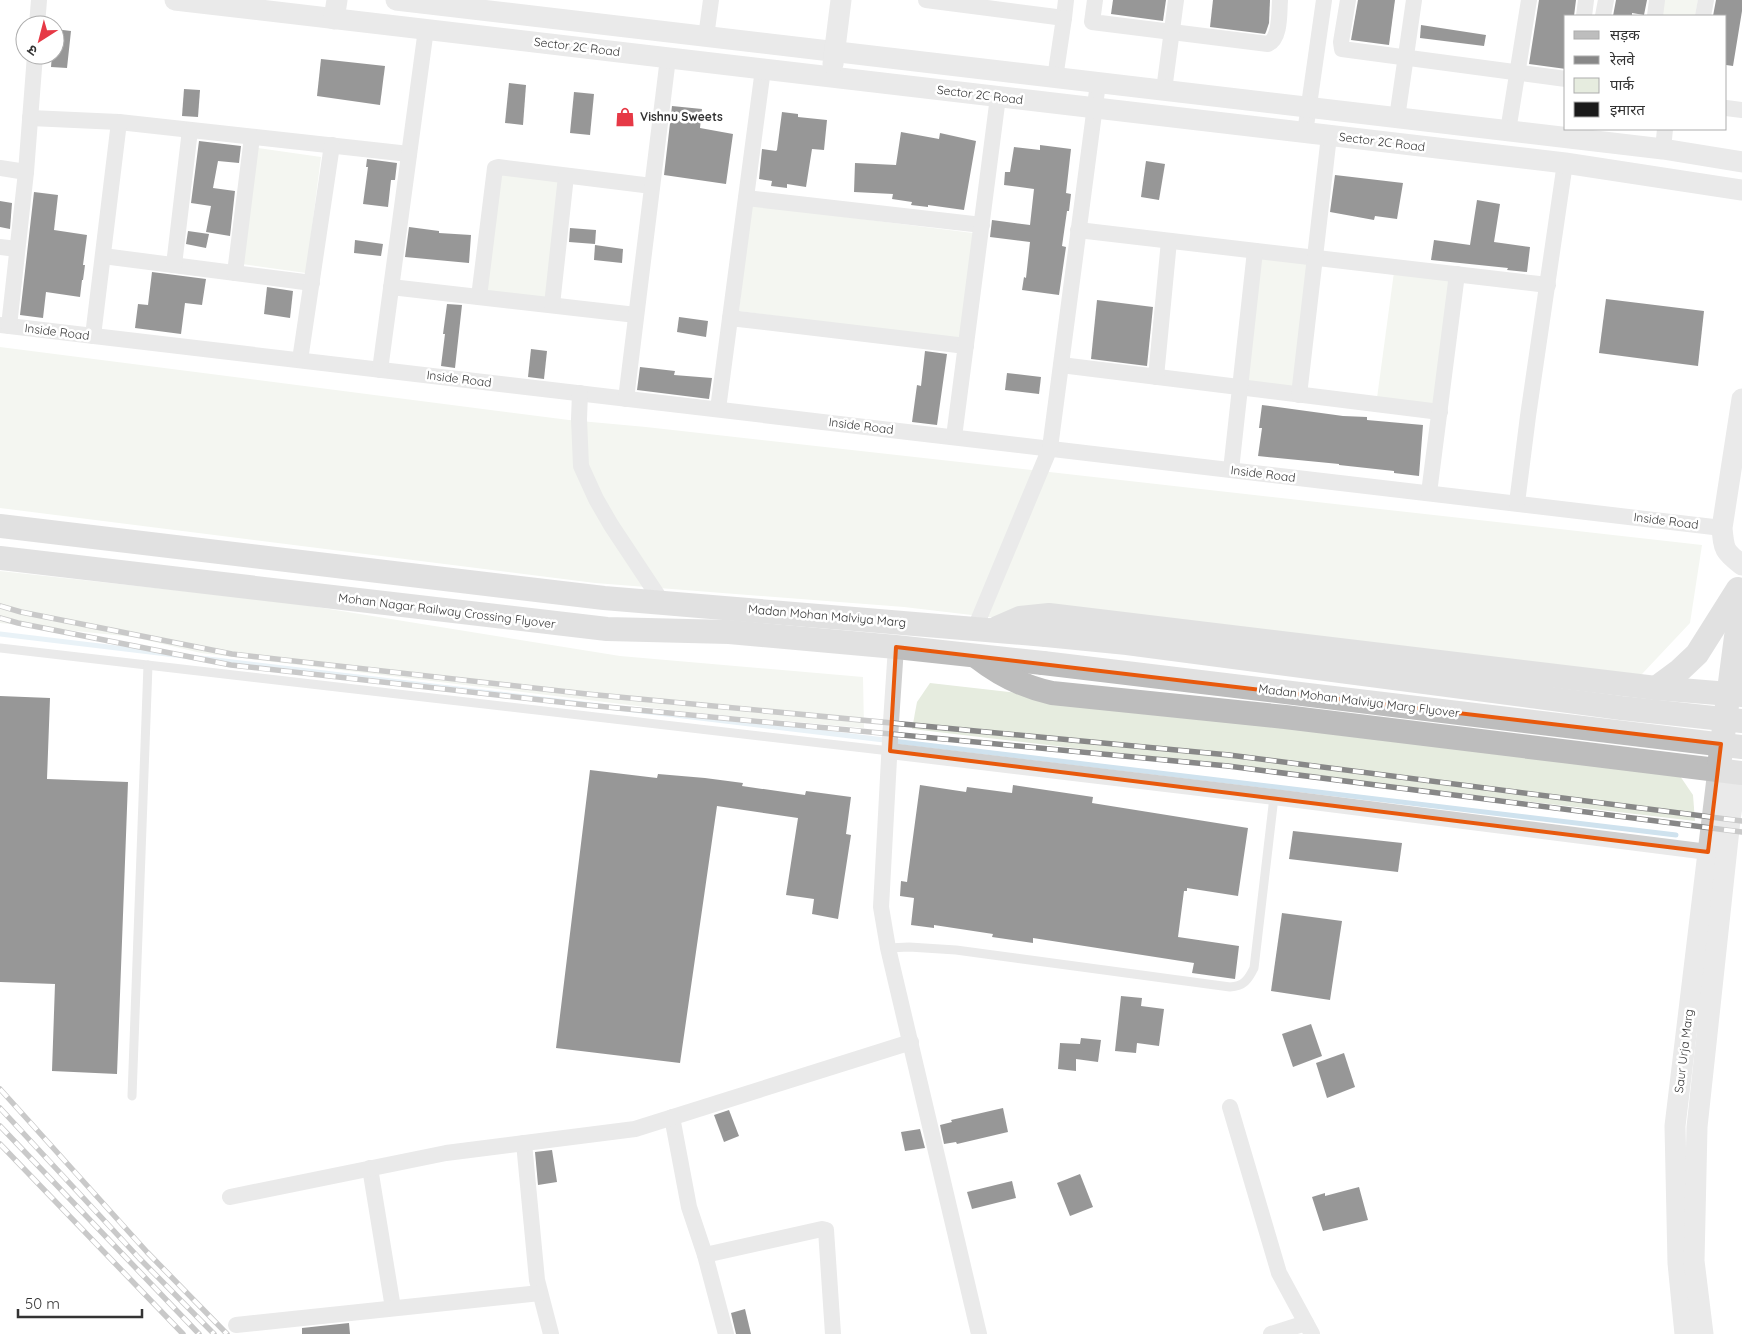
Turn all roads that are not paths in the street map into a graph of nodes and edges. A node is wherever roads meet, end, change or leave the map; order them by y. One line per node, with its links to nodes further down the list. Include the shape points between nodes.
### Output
1 (40, 0): 22 (street)
2 (176, 0): 19 (street, Sector 2C Road)
3 (396, 0): 20 (street, Sector 2C Road)
4 (711, 0): 32 (street)
5 (841, 0): 34 (street)
6 (926, 0): 27 (street)
7 (1066, 0): 27 (street)
8 (1095, 0): 30 (street, via 1092,22)
9 (1176, 0): 30 (street)
10 (1280, 0): 30 (street, via 1276,35 1268,44)
11 (1324, 0): 46 (street)
12 (1348, 0): 36 (street, via 1342,49)
13 (1414, 0): 36 (street)
14 (1529, 0): 39 (street)
15 (1586, 0): 23 (street)
16 (1606, 0): 24 (street)
17 (1657, 0): 25 (street)
18 (1706, 0): 26 (street)
19 (217, 2): 21 (street, Sector 2C Road)
20 (463, 4): 28 (street, Sector 2C Road); 31 (street)
21 (335, 9): 29 (street, Sector 2C Road)
22 (39, 15)
23 (1584, 15)
24 (1603, 15)
25 (1654, 15)
26 (1703, 15)
27 (1064, 18): 41 (street)
28 (592, 23): 32 (street, Sector 2C Road); 33 (street)
29 (426, 29): 31 (street, Sector 2C Road); 60 (street)
30 (1172, 32): 44 (street)
31 (460, 34): 33 (street, Sector 2C Road)
32 (706, 36): 34 (street, Sector 2C Road)
33 (589, 49): 35 (street, Sector 2C Road)
34 (834, 51): 40 (street); 41 (street, Sector 2C Road)
35 (668, 58): 38 (street, Sector 2C Road); 66 (street)
36 (1405, 58): 39 (street); 51 (street)
37 (34, 65): 50 (street)
38 (763, 69): 40 (street, Sector 2C Road); 68 (street)
39 (1518, 72): 42 (street); 54 (street)
40 (831, 77): 45 (street, Sector 2C Road)
41 (1055, 78): 43 (street, Sector 2C Road)
42 (1564, 79)
43 (1098, 82): 44 (street, Sector 2C Road); 47 (street)
44 (1164, 90): 46 (street, Sector 2C Road)
45 (998, 97): 47 (street, Sector 2C Road); 69 (street)
46 (1308, 107): 51 (street, Sector 2C Road); 55 (street)
47 (1094, 108): 55 (street, Sector 2C Road); 70 (street)
48 (1727, 108): 49 (street)
49 (1742, 110)
50 (30, 118): 52 (street); 64 (street)
51 (1397, 118): 54 (street, Sector 2C Road)
52 (119, 122): 53 (street); 75 (street)
53 (190, 130): 57 (street); 77 (street)
54 (1508, 131): 58 (street, Sector 2C Road)
55 (1305, 132): 56 (street, Sector 2C Road)
56 (1329, 136): 62 (street, Sector 2C Road); 76 (street)
57 (252, 137): 59 (street); 78 (street)
58 (1664, 139): 61 (street, Sector 2C Road)
59 (332, 145): 60 (street); 80 (street)
60 (409, 154): 82 (street)
61 (1742, 162)
62 (1565, 163): 67 (street, Sector 2C Road); 81 (street)
63 (0, 168): 64 (street)
64 (26, 172): 73 (street)
65 (566, 176): 66 (street); 83 (street, via 495,168); 84 (street)
66 (652, 186): 85 (street)
67 (1742, 190)
68 (746, 198): 69 (street); 86 (street)
69 (982, 225): 89 (street)
70 (1078, 230): 71 (street); 91 (street)
71 (1169, 241): 74 (street); 93 (street)
72 (0, 247): 73 (street)
73 (17, 249): 87 (street)
74 (1255, 250): 76 (street); 94 (street)
75 (103, 256): 77 (street); 88 (street)
76 (1315, 258): 79 (street); 96 (street)
77 (174, 265): 78 (street)
78 (235, 273): 80 (street)
79 (1457, 274): 81 (street); 100 (street)
80 (312, 282): 90 (street)
81 (1548, 285): 105 (street)
82 (391, 287): 83 (street); 92 (street)
83 (479, 297): 84 (street)
84 (552, 305): 85 (street)
85 (636, 315): 97 (street)
86 (730, 318): 89 (street); 99 (street)
87 (5, 326): 88 (street, Inside Road)
88 (93, 336): 90 (street, Inside Road)
89 (966, 346): 101 (street)
90 (300, 360): 92 (street, Inside Road)
91 (1061, 365): 93 (street); 102 (street)
92 (380, 370): 95 (street, Inside Road)
93 (1156, 377): 94 (street)
94 (1240, 387): 96 (street); 103 (street)
95 (580, 393): 97 (street, Inside Road); 112 (street, via 581,466 611,525)
96 (1298, 395): 100 (street)
97 (626, 399): 99 (street, Inside Road)
98 (1742, 399): 107 (street)
99 (718, 410): 101 (street, Inside Road)
100 (1440, 412): 104 (street)
101 (954, 437): 102 (street, Inside Road)
102 (1050, 448): 103 (street, Inside Road); 113 (street)
103 (1231, 470): 104 (street, Inside Road)
104 (1429, 493): 105 (street, Inside Road)
105 (1517, 503): 107 (street, Inside Road)
106 (0, 526): 112 (main road, via 604,598)
107 (1722, 528): 109 (street, via 1727,553)
108 (0, 558): 114 (main road, Mohan Nagar Railway Crossing Flyover, via 607,629 729,632)
109 (1742, 565)
110 (1742, 583): 118 (main road, via 1697,654)
111 (1742, 591): 119 (main road)
112 (662, 602): 113 (main road, Madan Mohan Malviya Marg)
113 (984, 629): 118 (main road, via 1020,618 1050,615); 120 (main road, bridge, via 1127,643)
114 (896, 647): 116 (main road, Madan Mohan Malviya Marg); 123 (street)
115 (0, 648): 117 (lane)
116 (976, 656): 122 (main road, Madan Mohan Malviya Marg Flyover, bridge); 124 (main road, via 1006,677 1052,693 1285,717)
117 (148, 665): 123 (lane); 129 (lane)
118 (1656, 688): 119 (main road)
119 (1735, 694): 124 (main road)
120 (1742, 721)
121 (1742, 736): 124 (main road)
122 (1742, 747)
123 (890, 749): 125 (street); 127 (street, via 881,907)
124 (1732, 771): 126 (street, Saur Urja Marg); 146 (street, Saur Urja Marg, via 1729,830 1696,1127 1694,1262)
125 (1274, 796): 126 (street); 127 (lane, via 1254,968 1240,987 956,950)
126 (1708, 852): 145 (street, Saur Urja Marg, via 1675,1126 1678,1263)
127 (888, 948): 128 (street)
128 (911, 1042): 131 (street); 143 (street)
129 (132, 1096)
130 (1230, 1107): 139 (street, via 1279,1273)
131 (672, 1117): 132 (street, via 635,1129); 135 (street, via 689,1207)
132 (524, 1143): 133 (street, via 446,1153); 136 (street)
133 (370, 1168): 134 (street); 137 (street)
134 (230, 1197)
135 (705, 1255): 141 (street); 142 (street, via 826,1230)
136 (540, 1293): 137 (street); 140 (street)
137 (393, 1308): 138 (street)
138 (236, 1325)
139 (1309, 1329): 144 (street)
140 (551, 1334)
141 (726, 1334)
142 (833, 1334)
143 (979, 1334)
144 (1271, 1334)
145 (1685, 1334)
146 (1703, 1334)

